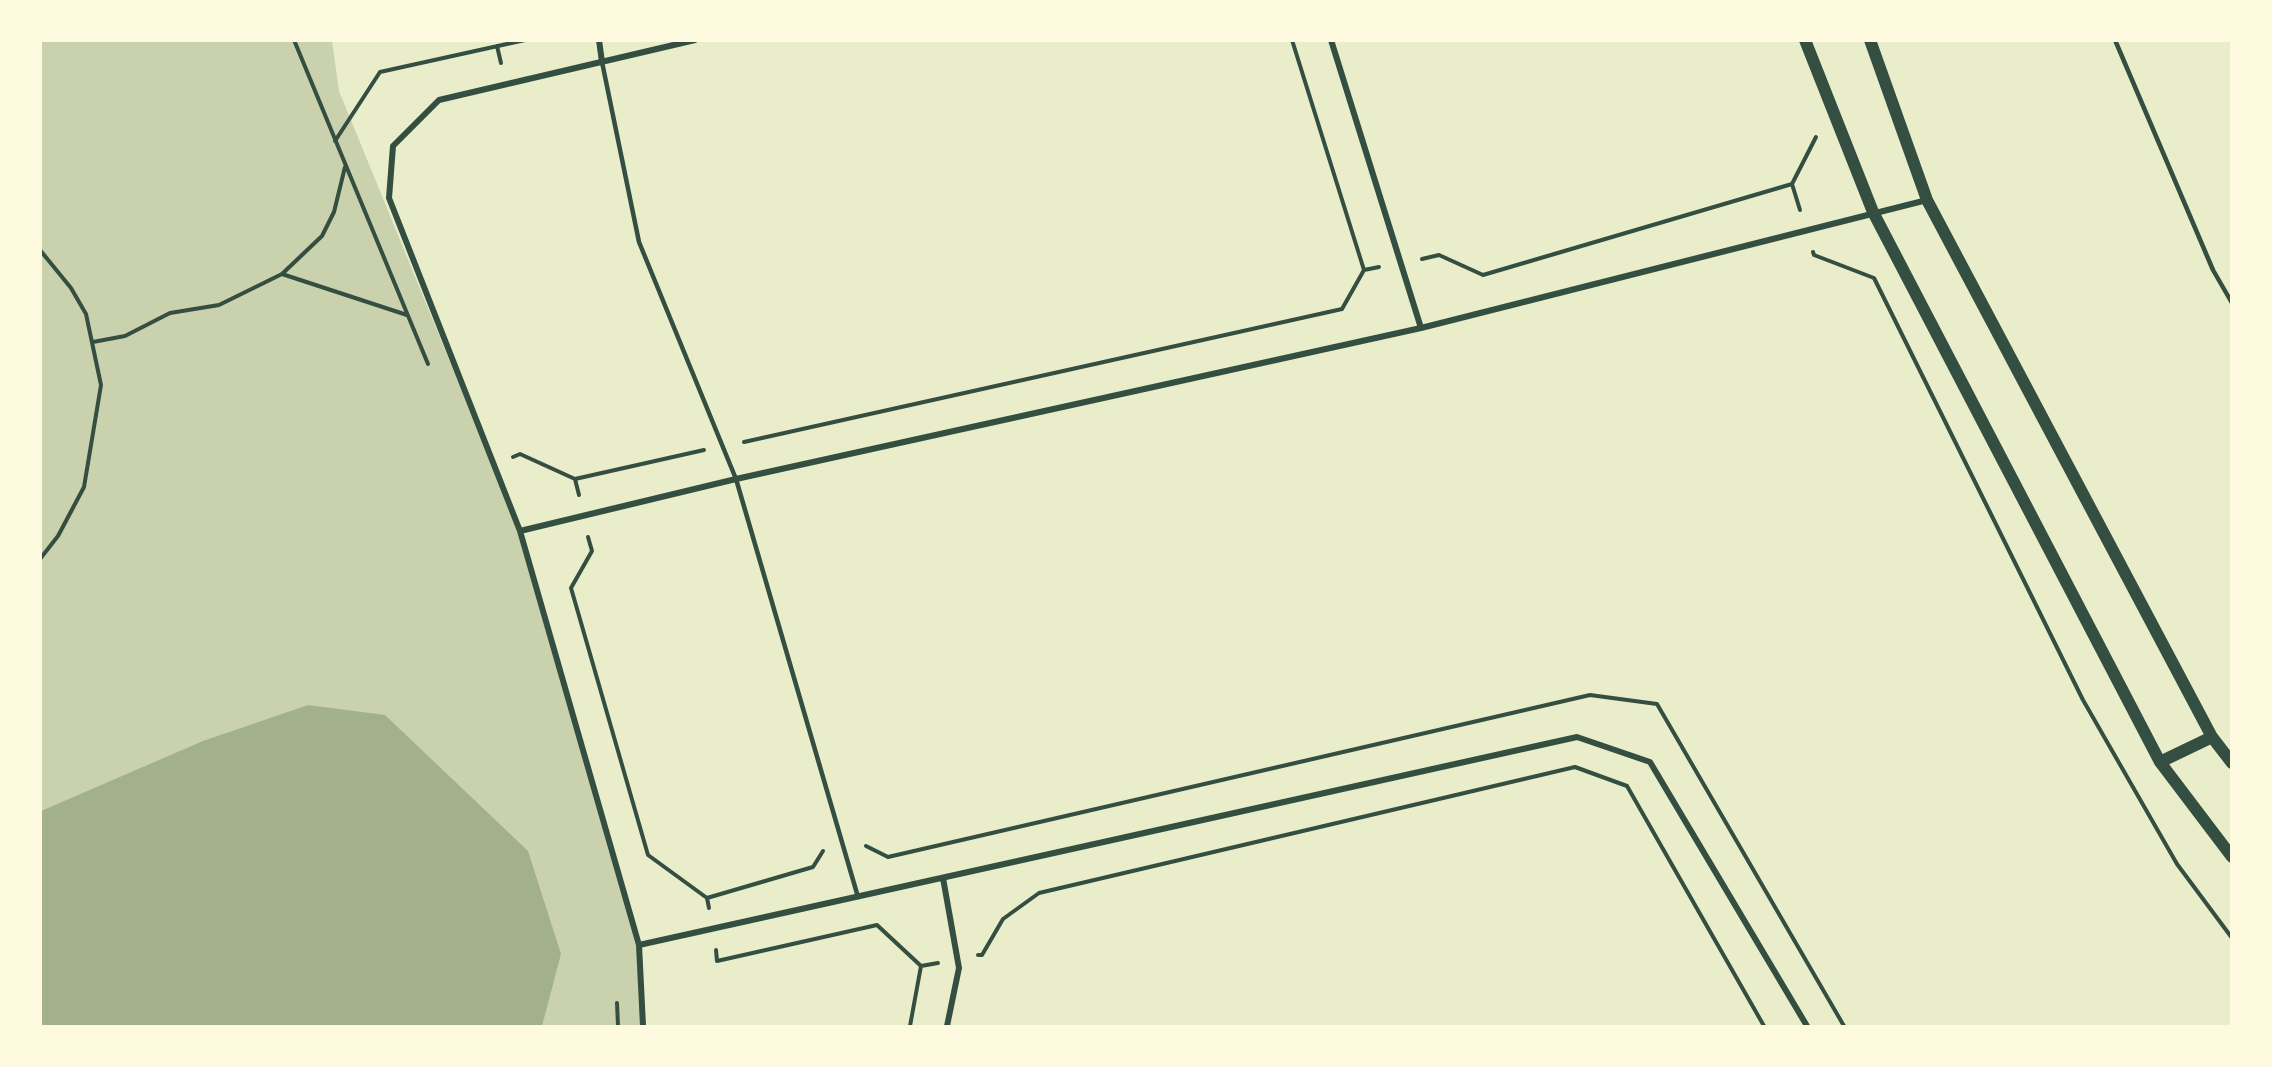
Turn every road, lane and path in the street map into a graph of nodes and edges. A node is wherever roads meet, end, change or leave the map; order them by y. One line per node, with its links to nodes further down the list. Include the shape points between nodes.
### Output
1 (294, 40): 12 (path)
2 (525, 40): 12 (path, via 380,72)
3 (598, 40): 10 (street)
4 (695, 40): 10 (street)
5 (1292, 40): 18 (path)
6 (1331, 40): 22 (street)
7 (1805, 40): 15 (main road)
8 (1870, 40): 14 (main road)
9 (2115, 40): 20 (lane, via 2213,270)
10 (602, 62): 25 (street, via 439,100 393,146 389,198); 27 (lane, via 639,242)
11 (1812, 127): 16 (path, via 1816,138 1792,184)
12 (335, 141): 13 (path)
13 (345, 166): 19 (path, via 334,212 322,236); 21 (path)
14 (1927, 200): 15 (street); 30 (main road)
15 (1873, 212): 16 (street); 31 (main road)
16 (1806, 230): 22 (street); 36 (path, via 1814,255 1874,278 2083,700 2177,864)
17 (40, 250): 23 (path, via 86,314)
18 (1364, 270)
19 (282, 274): 21 (path); 23 (path, via 219,305 170,313 125,336)
20 (2232, 303)
21 (407, 315): 24 (path)
22 (1421, 328): 27 (street)
23 (93, 342): 29 (path, via 101,385 84,487 58,536)
24 (432, 374)
25 (494, 464): 26 (path, via 520,454); 28 (street)
26 (575, 479)
27 (736, 479): 28 (street); 35 (lane)
28 (520, 531): 37 (street)
29 (40, 559)
30 (2212, 736): 31 (main road); 32 (main road)
31 (2160, 762): 33 (main road)
32 (2232, 763)
33 (2232, 857)
34 (942, 878): 35 (street); 38 (street); 45 (street, via 1577,737 1650,762)
35 (858, 897): 37 (street)
36 (2232, 938)
37 (639, 945): 42 (street)
38 (957, 959): 39 (path); 43 (street, via 959,968); 44 (path, via 982,955 1004,919 1039,893 1575,767 1627,786)
39 (921, 966)
40 (617, 993): 41 (path)
41 (618, 1026)
42 (643, 1026)
43 (947, 1026)
44 (1764, 1026)
45 (1807, 1026)

